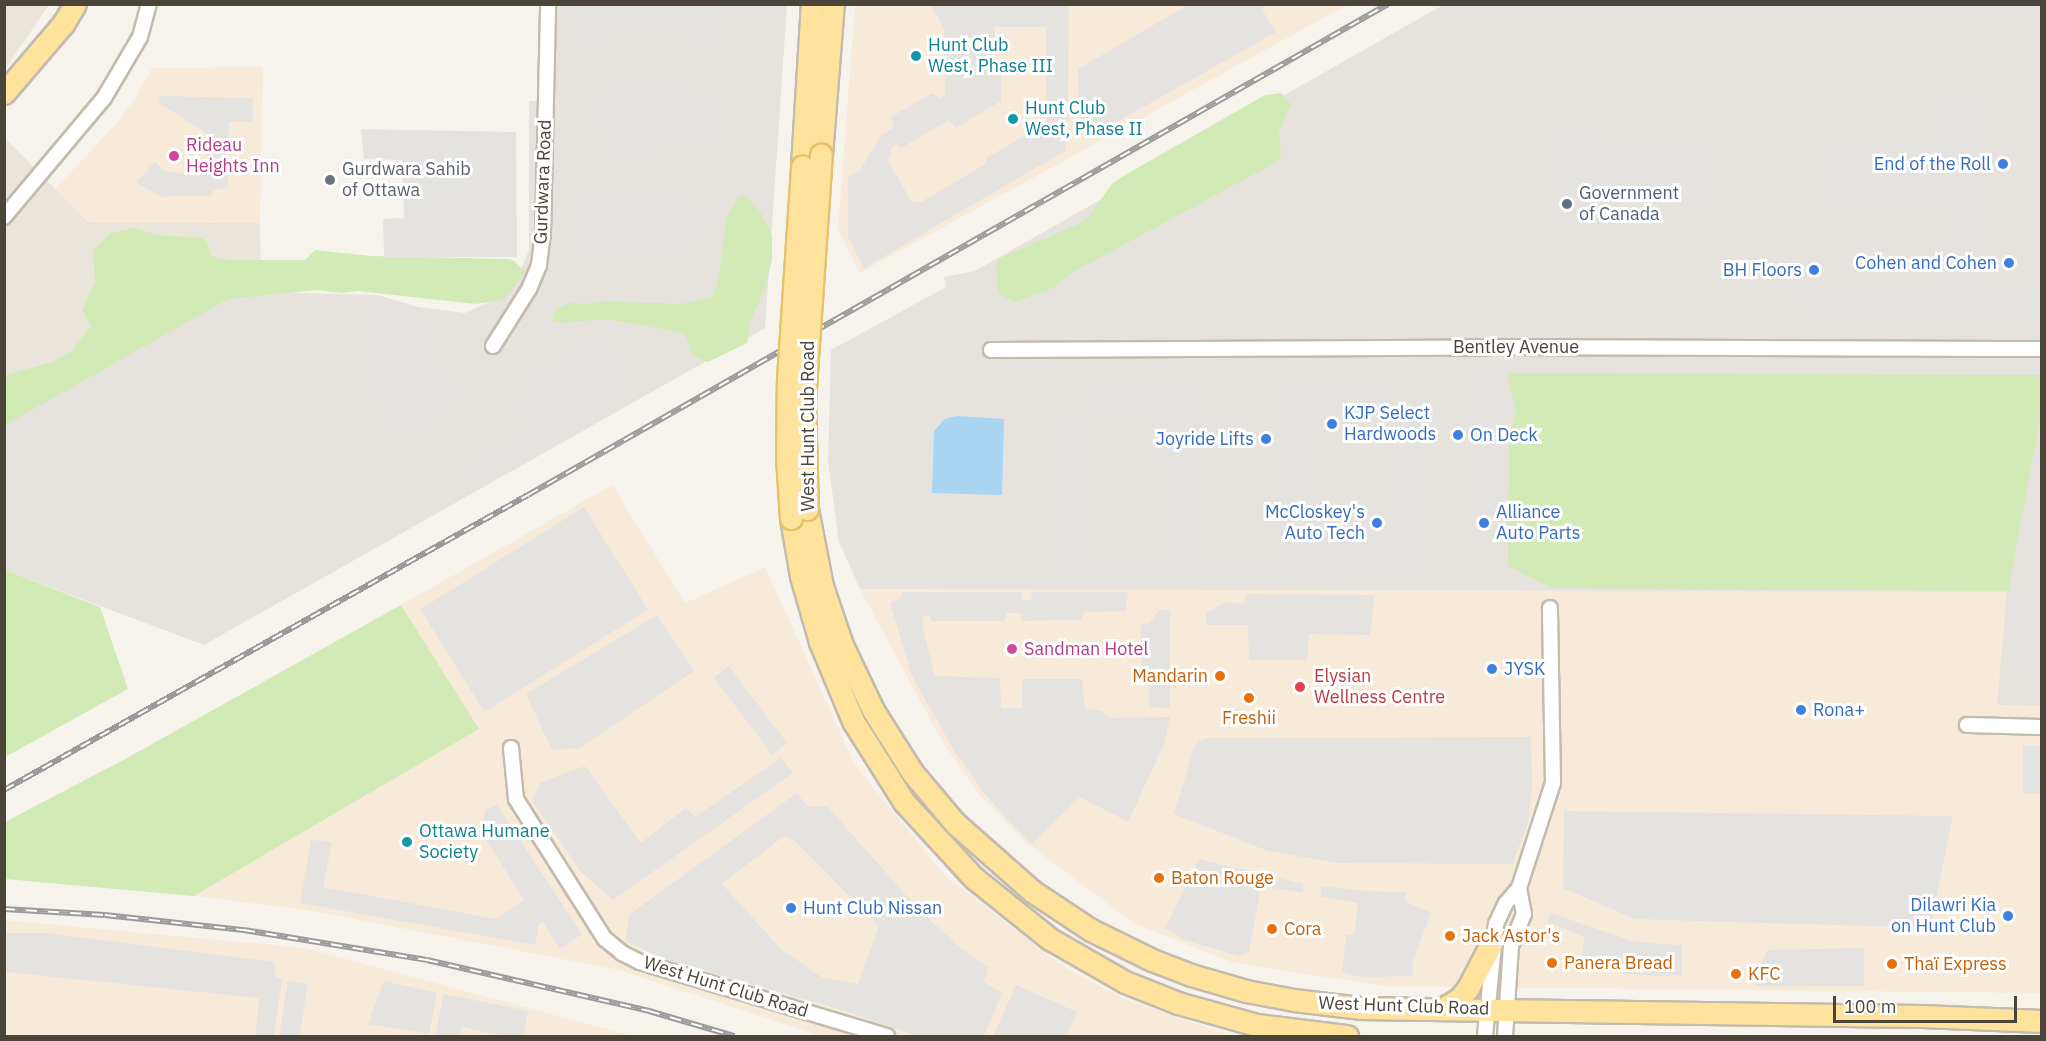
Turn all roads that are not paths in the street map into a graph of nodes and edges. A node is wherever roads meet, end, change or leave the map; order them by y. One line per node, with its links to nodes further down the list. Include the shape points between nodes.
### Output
1 (75, 4): 6 (main road, via 63,24)
2 (149, 4): 8 (street, via 140,37 104,98)
3 (548, 4): 9 (street, Gurdwara Road, via 539,265 515,314)
4 (812, 4): 7 (main road, West Hunt Club Road)
5 (833, 4): 7 (main road, West Hunt Club Road)
6 (4, 93)
7 (812, 160): 12 (main road, West Hunt Club Road, bridge, via 788,379 787,457)
8 (4, 217)
9 (493, 346)
10 (2042, 349): 11 (street, Bentley Avenue)
11 (991, 350)
12 (799, 514): 19 (main road, West Hunt Club Road, via 828,607 886,733 912,772 955,823 1032,891 1107,939 1152,960 1224,985 1325,1005); 23 (main road, West Hunt Club Road, via 801,576 819,642 853,721 904,802 974,878 1050,939 1125,982 1178,1003 1247,1023)
13 (1550, 608): 17 (street, via 1553,783)
14 (1967, 725): 15 (street)
15 (2042, 727)
16 (512, 748): 22 (street, West Hunt Club Road, via 516,799 605,939 622,953 640,962)
17 (1519, 888): 18 (street, via 1506,903); 20 (street, via 1524,914 1511,946)
18 (1493, 940): 19 (main road, via 1468,988); 20 (street)
19 (1442, 1009): 20 (main road, West Hunt Club Road)
20 (1497, 1009): 21 (main road, West Hunt Club Road); 24 (street); 25 (street)
21 (2042, 1021)
22 (887, 1036)
23 (1347, 1036)
24 (1485, 1036)
25 (1505, 1036)

